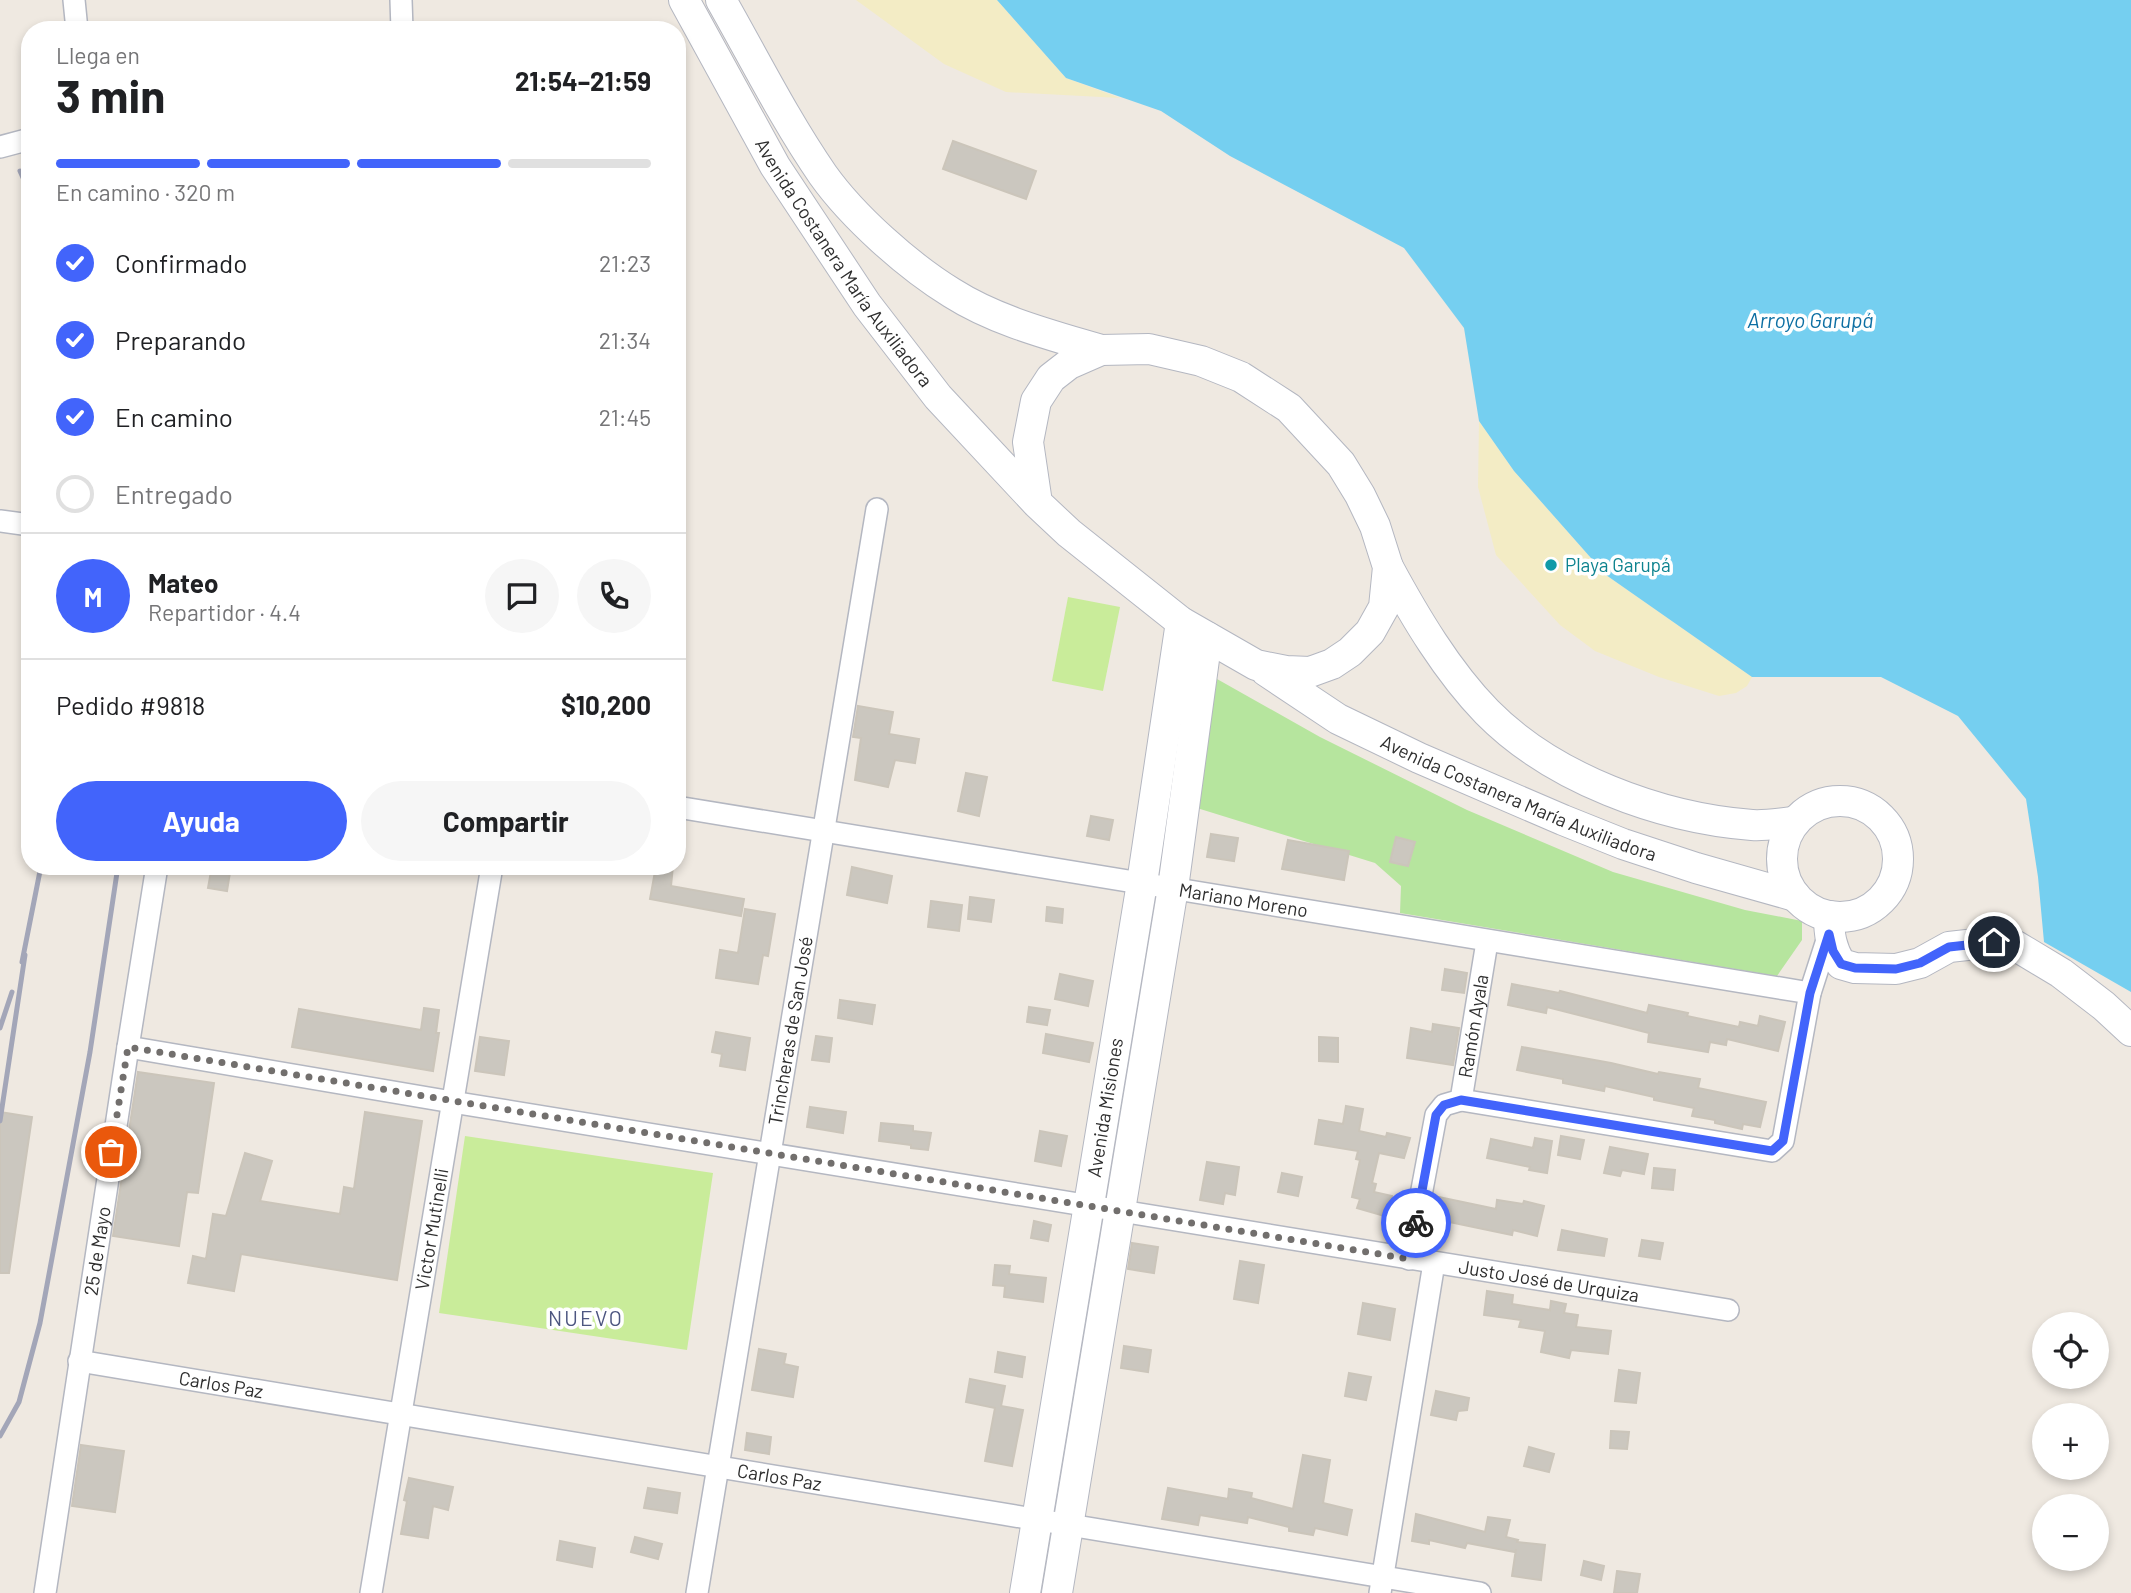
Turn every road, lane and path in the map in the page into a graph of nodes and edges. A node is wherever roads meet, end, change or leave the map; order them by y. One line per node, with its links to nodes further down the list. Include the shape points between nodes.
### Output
1 (75, 0): 5 (street)
2 (401, 0): 6 (street)
3 (684, 0): 10 (main road, Avenida Costanera María Auxiliadora, via 775,166 867,304 939,397)
4 (721, 0): 9 (main road, Avenida Costanera María Auxiliadora, via 824,176 905,259 953,294 996,315)
5 (76, 21)
6 (402, 21)
7 (21, 141): 8 (street)
8 (0, 147)
9 (1101, 350): 10 (main road, via 1051,378 1036,401 1028,442); 14 (main road, via 1149,349 1201,361 1241,377 1289,408 1341,464 1375,526)
10 (1037, 503): 15 (main road, Avenida Costanera María Auxiliadora)
11 (877, 509): 20 (street, Trincheras de San José)
12 (0, 521): 13 (street)
13 (21, 524)
14 (1388, 567): 17 (main road, via 1384,607 1370,632 1350,652 1310,672); 19 (main road, via 1463,685 1518,740 1582,779 1635,801 1754,825)
15 (1181, 622): 16 (main road, Avenida Costanera María Auxiliadora); 23 (main road, Avenida Misiones)
16 (1207, 636): 17 (main road, Avenida Costanera María Auxiliadora); 24 (main road, Avenida Misiones)
17 (1256, 665): 25 (main road, Avenida Costanera María Auxiliadora, via 1338,719 1419,758 1623,844)
18 (686, 808): 20 (street, Mariano Moreno)
19 (1794, 822): 25 (main road, via 1782,859); 26 (main road, via 1826,802 1864,805 1880,815 1898,848 1893,885 1882,900)
20 (823, 830): 23 (street, Mariano Moreno); 33 (street, Trincheras de San José)
21 (156, 875): 30 (street, 25 de Mayo)
22 (490, 875): 32 (street, Victor Mutinelli)
23 (1142, 883): 24 (street, Mariano Moreno); 34 (main road, Avenida Misiones)
24 (1173, 888): 27 (street, Mariano Moreno); 35 (main road, Avenida Misiones)
25 (1795, 896): 26 (main road)
26 (1829, 925): 28 (street); 29 (main road, via 1833,951 1841,964 1855,968 1896,969 1968,943 2016,946 2061,973)
27 (1488, 942): 28 (street, Mariano Moreno); 31 (street, Ramón Ayala)
28 (1810, 993): 31 (street, via 1783,1141 1772,1151)
29 (2131, 1031)
30 (128, 1047): 32 (street, Justo José de Urquiza); 39 (street, 25 de Mayo)
31 (1461, 1100): 36 (street, Ramón Ayala, via 1444,1105 1436,1115)
32 (452, 1102): 33 (street, Justo José de Urquiza); 40 (street, Victor Mutinelli)
33 (769, 1152): 34 (street, Justo José de Urquiza); 41 (street, Trincheras de San José)
34 (1089, 1205): 35 (street, Justo José de Urquiza); 42 (main road, Avenida Misiones)
35 (1120, 1210): 36 (street, Justo José de Urquiza); 43 (main road, Avenida Misiones)
36 (1409, 1259): 37 (street, Justo José de Urquiza)
37 (1434, 1263): 38 (street, Justo José de Urquiza); 44 (street)
38 (1728, 1310)
39 (79, 1362): 40 (street, Carlos Paz); 45 (street, 25 de Mayo)
40 (401, 1416): 41 (street, Carlos Paz); 46 (street, Victor Mutinelli)
41 (718, 1466): 42 (street, Carlos Paz); 47 (street, Trincheras de San José)
42 (1037, 1519): 43 (street, Carlos Paz); 48 (main road, Avenida Misiones)
43 (1069, 1524): 44 (street, Carlos Paz); 49 (main road, Avenida Misiones)
44 (1381, 1585): 50 (street, Carlos Paz)
45 (46, 1593)
46 (371, 1593)
47 (696, 1593)
48 (1025, 1593)
49 (1057, 1593)
50 (1479, 1593)

